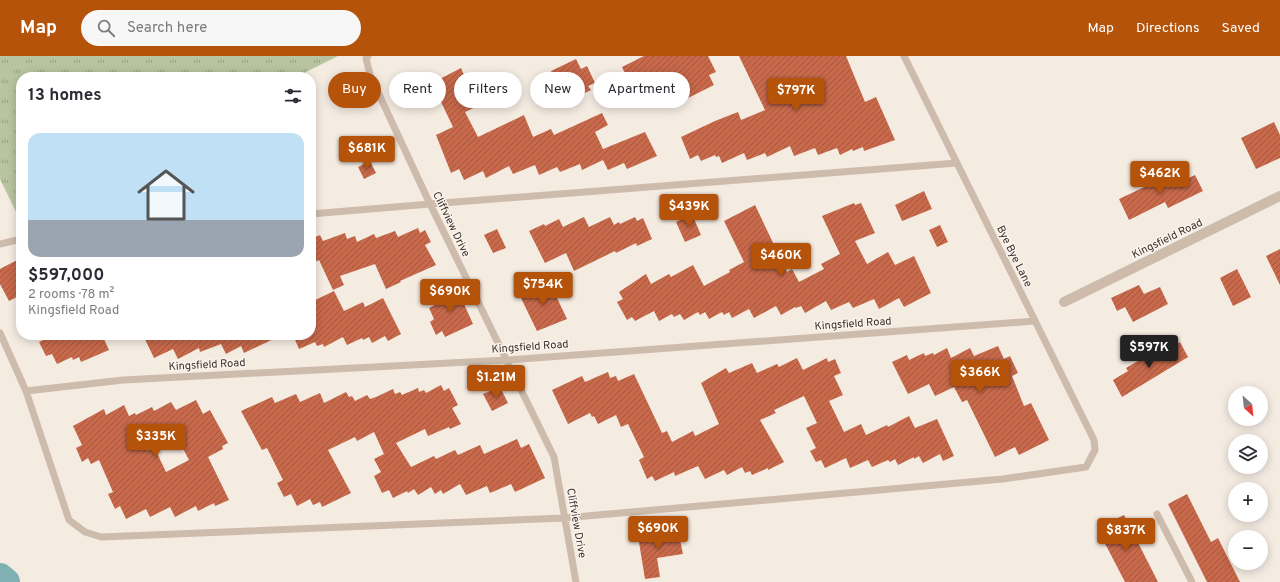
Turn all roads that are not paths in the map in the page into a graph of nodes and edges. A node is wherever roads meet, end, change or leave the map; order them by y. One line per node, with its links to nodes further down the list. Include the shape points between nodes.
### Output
1 (368, 56): 5 (lane, Cliffview Drive, via 366,58 370,75)
2 (904, 56): 3 (lane, Bye Bye Lane)
3 (957, 163): 5 (lane); 10 (lane, Bye Bye Lane)
4 (1280, 196): 9 (street, Kingsfield Road)
5 (430, 204): 6 (lane); 12 (lane, Cliffview Drive)
6 (316, 214)
7 (16, 240): 8 (lane)
8 (0, 244)
9 (1064, 302)
10 (1035, 321): 12 (lane, Kingsfield Road); 15 (lane, Bye Bye Lane, via 1094,440 1096,450 1086,467 1003,479)
11 (0, 332): 13 (lane)
12 (507, 360): 13 (lane, Kingsfield Road, via 123,380); 15 (lane, Cliffview Drive, via 554,457)
13 (26, 391): 15 (lane, via 69,520 85,532 101,537)
14 (1157, 514): 17 (lane)
15 (564, 518): 16 (lane, Cliffview Drive)
16 (576, 582)
17 (1192, 582)

